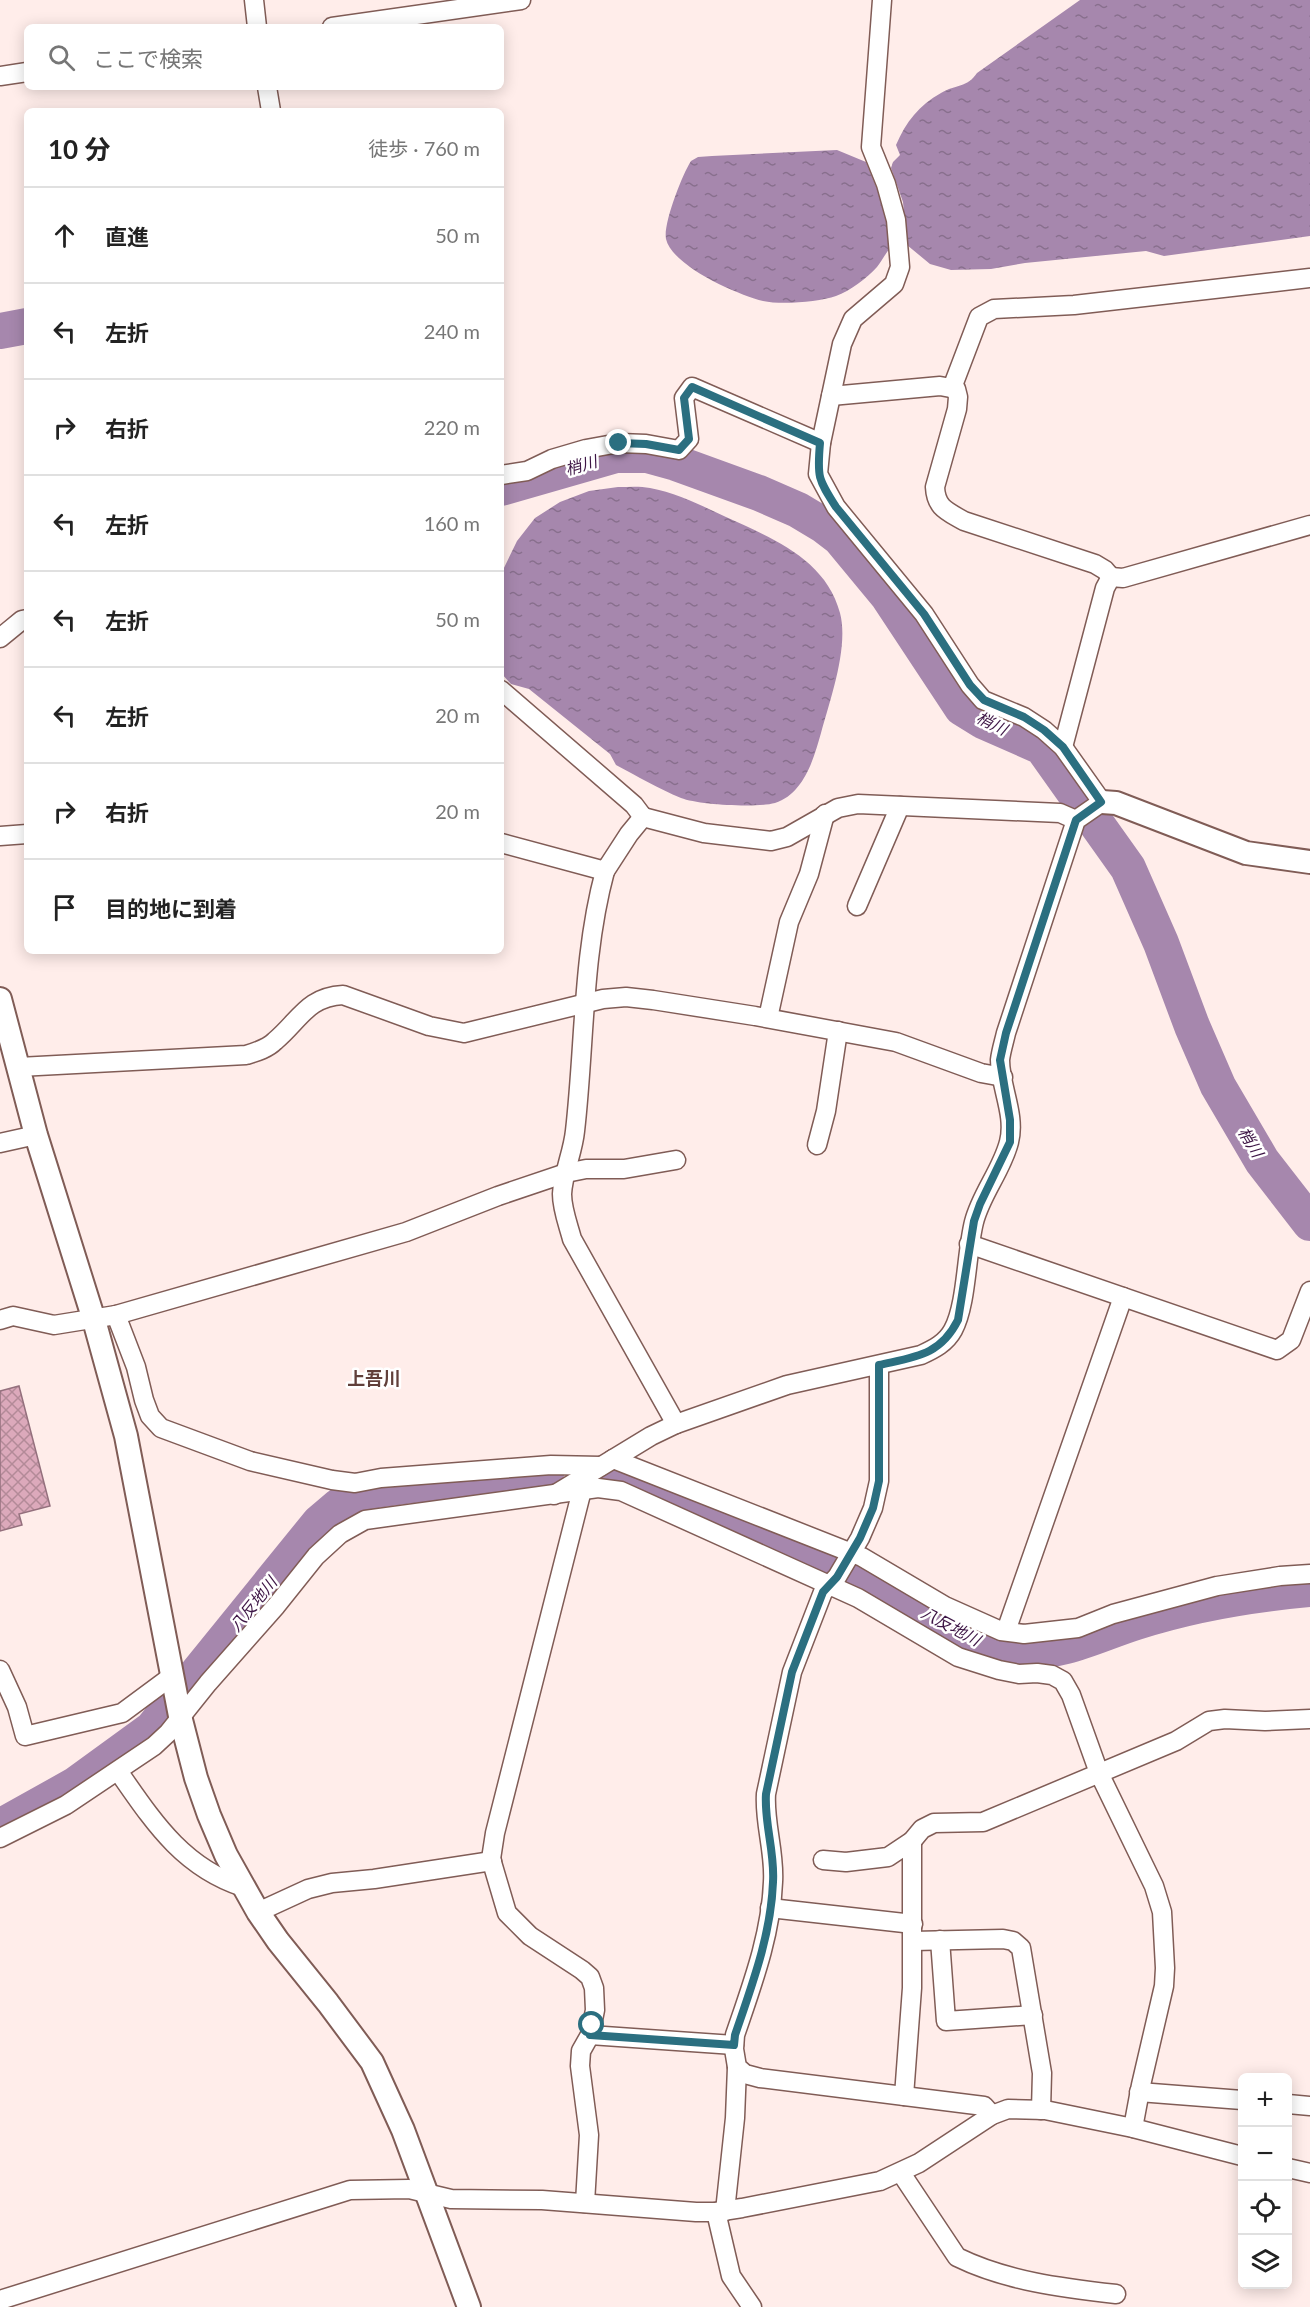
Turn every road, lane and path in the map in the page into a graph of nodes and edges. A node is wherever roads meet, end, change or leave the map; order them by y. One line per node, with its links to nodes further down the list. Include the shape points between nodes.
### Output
1 (254, 0): 4 (street)
2 (520, 0): 5 (street)
3 (882, 0): 12 (street, via 871,147 896,220 900,267 894,284 853,318 842,344)
4 (257, 24)
5 (353, 24)
6 (24, 72): 7 (street)
7 (0, 76)
8 (268, 90): 9 (street)
9 (270, 108)
10 (1310, 278): 11 (street, via 1074,305 994,309 979,317)
11 (952, 388): 12 (street); 16 (street, via 958,397 957,409 935,487 936,499 945,510 964,521 1095,564)
12 (831, 396): 13 (street)
13 (820, 443): 14 (street, via 692,387 684,398 689,439 679,450 619,443); 20 (street, via 818,474 825,491 924,614 970,685 984,700 1024,717)
14 (504, 475)
15 (1310, 525): 16 (street, via 1123,578)
16 (1111, 577): 20 (street)
17 (24, 620): 18 (street)
18 (0, 638)
19 (504, 693): 24 (street)
20 (1063, 747): 21 (street)
21 (1099, 803): 25 (street); 29 (street, via 1116,803 1246,853)
22 (900, 806): 23 (street, via 858,804); 25 (street, via 1060,813); 31 (street)
23 (825, 814): 24 (street, via 787,837 771,841 704,833); 34 (street, via 809,874 789,922)
24 (643, 817): 30 (street)
25 (1076, 820): 37 (street, via 1006,1033 1000,1060)
26 (24, 834): 27 (street)
27 (0, 836)
28 (504, 844): 30 (street)
29 (1310, 862)
30 (605, 871): 33 (street)
31 (857, 906)
32 (0, 999): 36 (street)
33 (584, 1004): 34 (street, via 626,998); 36 (street, via 464,1033 429,1026 343,995 329,996 314,1002 275,1042 246,1055); 42 (street, via 575,1132)
34 (768, 1018): 35 (street)
35 (838, 1031): 37 (street, via 896,1042 981,1073); 40 (street)
36 (19, 1067): 38 (street)
37 (1003, 1077): 43 (street, via 1010,1142 980,1204)
38 (36, 1135): 39 (street); 48 (street)
39 (0, 1143)
40 (817, 1145)
41 (676, 1160): 42 (street)
42 (566, 1173): 46 (street, via 406,1232); 50 (street, via 563,1205 572,1239)
43 (969, 1244): 45 (street); 49 (street, via 958,1320 951,1333 939,1347)
44 (1310, 1291): 45 (street, via 1291,1340 1277,1350)
45 (1123, 1297): 57 (street)
46 (116, 1315): 48 (street); 51 (street, via 150,1416 161,1428 250,1461 355,1483)
47 (0, 1320): 48 (street, via 13,1317 54,1325)
48 (94, 1320): 59 (street, via 126,1436)
49 (879, 1365): 50 (street, via 787,1385); 54 (street, via 877,1497)
50 (676, 1424): 51 (street)
51 (607, 1462): 53 (street); 54 (street)
52 (582, 1490): 53 (street); 56 (street, via 621,1491); 67 (street, via 495,1833)
53 (554, 1495): 60 (street, via 365,1520 340,1534 316,1556)
54 (850, 1552): 56 (street); 57 (street, via 945,1606)
55 (1310, 1574): 57 (street, via 1217,1586 1113,1614 1078,1628 1023,1634)
56 (830, 1585): 63 (street, via 958,1657 999,1670 1052,1675 1064,1681); 69 (street, via 823,1592 792,1672 766,1794 773,1881)
57 (1006, 1631)
58 (0, 1670): 59 (street, via 25,1736 122,1713)
59 (172, 1676): 60 (street)
60 (180, 1716): 62 (street, via 154,1746); 68 (street, via 209,1815)
61 (1310, 1719): 63 (street, via 1209,1721 1176,1741)
62 (118, 1771): 64 (street, via 66,1804); 68 (street, via 177,1847 221,1880)
63 (1099, 1773): 65 (street, via 983,1822 934,1823); 77 (street, via 1154,1886 1162,1912 1164,1986)
64 (0, 1838)
65 (912, 1841): 66 (street, via 888,1857 846,1862); 71 (street)
66 (823, 1860)
67 (492, 1861): 70 (street, via 332,1883 308,1889); 74 (street, via 505,1907 515,1924 590,1977 595,2010)
68 (243, 1887): 70 (street)
69 (770, 1908): 71 (street); 75 (street, via 765,1945)
70 (258, 1912): 89 (street, via 372,2062)
71 (913, 1932): 72 (street); 78 (street)
72 (940, 1940): 73 (street, via 1013,1941 1021,1948); 73 (street, via 945,2021)
73 (1033, 2015): 82 (street, via 1042,2073)
74 (590, 2035): 75 (street); 90 (street, via 581,2051 580,2066 589,2135)
75 (734, 2045): 76 (street)
76 (737, 2067): 78 (street, via 760,2078); 91 (street, via 735,2118)
77 (1139, 2092): 79 (street); 84 (street)
78 (904, 2096): 83 (street, via 984,2106)
79 (1238, 2100)
80 (1292, 2104): 81 (street)
81 (1310, 2106)
82 (1041, 2110): 83 (street, via 1008,2109); 84 (street)
83 (992, 2115): 87 (street)
84 (1133, 2128): 85 (street)
85 (1238, 2155)
86 (1292, 2169): 88 (street)
87 (901, 2173): 91 (street, via 880,2181); 92 (street, via 957,2257 1051,2287)
88 (1310, 2173)
89 (426, 2193): 90 (street, via 451,2199); 93 (street, via 409,2189 350,2190); 94 (street)
90 (585, 2203): 91 (street)
91 (720, 2212): 95 (street, via 730,2276)
92 (1116, 2294)
93 (0, 2300)
94 (469, 2307)
95 (752, 2307)

